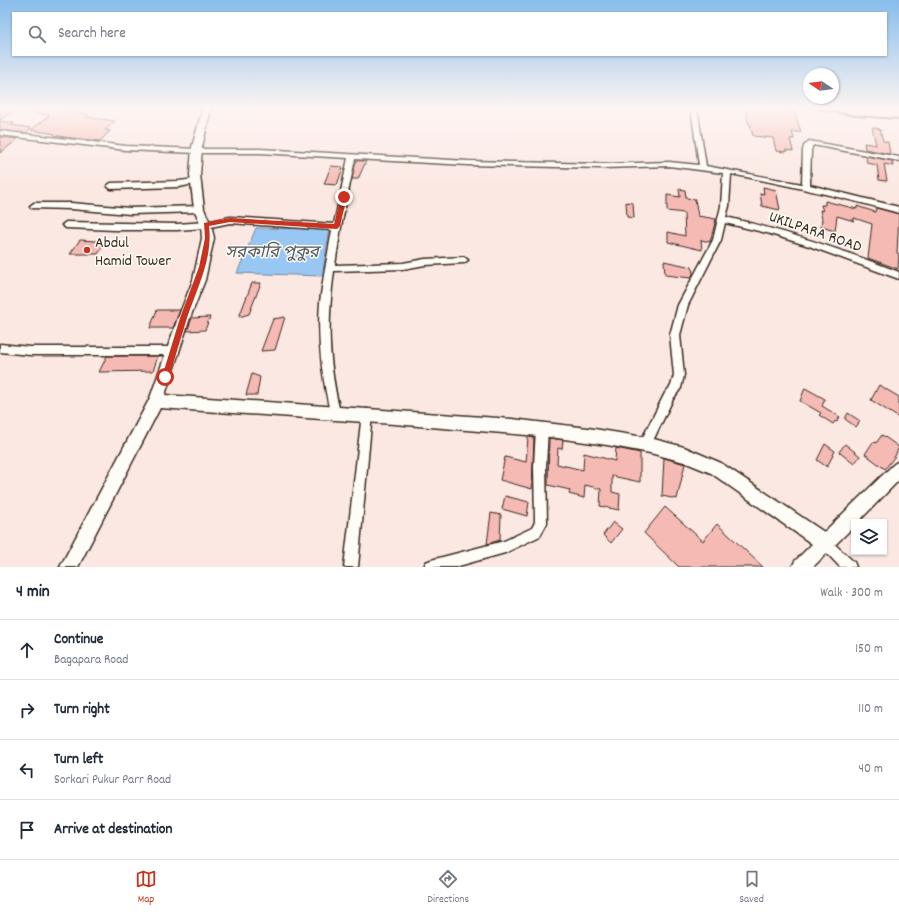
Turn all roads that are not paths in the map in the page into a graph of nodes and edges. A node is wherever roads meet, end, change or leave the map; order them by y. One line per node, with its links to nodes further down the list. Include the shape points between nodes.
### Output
1 (10, 134): 4 (street, via 119,148)
2 (200, 134): 4 (street)
3 (698, 134): 7 (street)
4 (197, 151): 5 (street, via 260,150); 9 (street)
5 (352, 156): 7 (street, via 468,163 591,166 669,164); 18 (street)
6 (899, 160): 11 (street, via 811,143 807,150)
7 (702, 167): 8 (street)
8 (727, 171): 11 (street); 15 (street)
9 (196, 181): 10 (street); 13 (street)
10 (111, 186)
11 (806, 187): 14 (street)
12 (34, 206): 13 (street, via 130,211)
13 (199, 209): 17 (street)
14 (899, 210)
15 (722, 219): 21 (street, UKILPARA ROAD, via 758,226); 28 (street, via 717,240 679,316 675,335 679,375 676,388 669,396)
16 (66, 225): 17 (street)
17 (206, 225): 18 (street, via 230,220); 23 (street, via 208,238 203,267)
18 (337, 226): 20 (street)
19 (464, 260): 20 (street, via 403,266)
20 (331, 268): 25 (street, via 325,302 324,339 329,386)
21 (899, 276)
22 (0, 348): 23 (street, via 30,351)
23 (174, 351): 24 (street)
24 (156, 401): 25 (street); 31 (street)
25 (335, 412): 26 (street)
26 (367, 414): 27 (street); 32 (street)
27 (542, 428): 28 (street, via 579,432); 33 (street, via 541,523 536,532 505,547)
28 (645, 445): 30 (street, via 688,454 716,468)
29 (899, 469): 30 (street)
30 (825, 543): 34 (street); 35 (street)
31 (69, 567)
32 (351, 567)
33 (431, 567)
34 (801, 567)
35 (849, 567)

